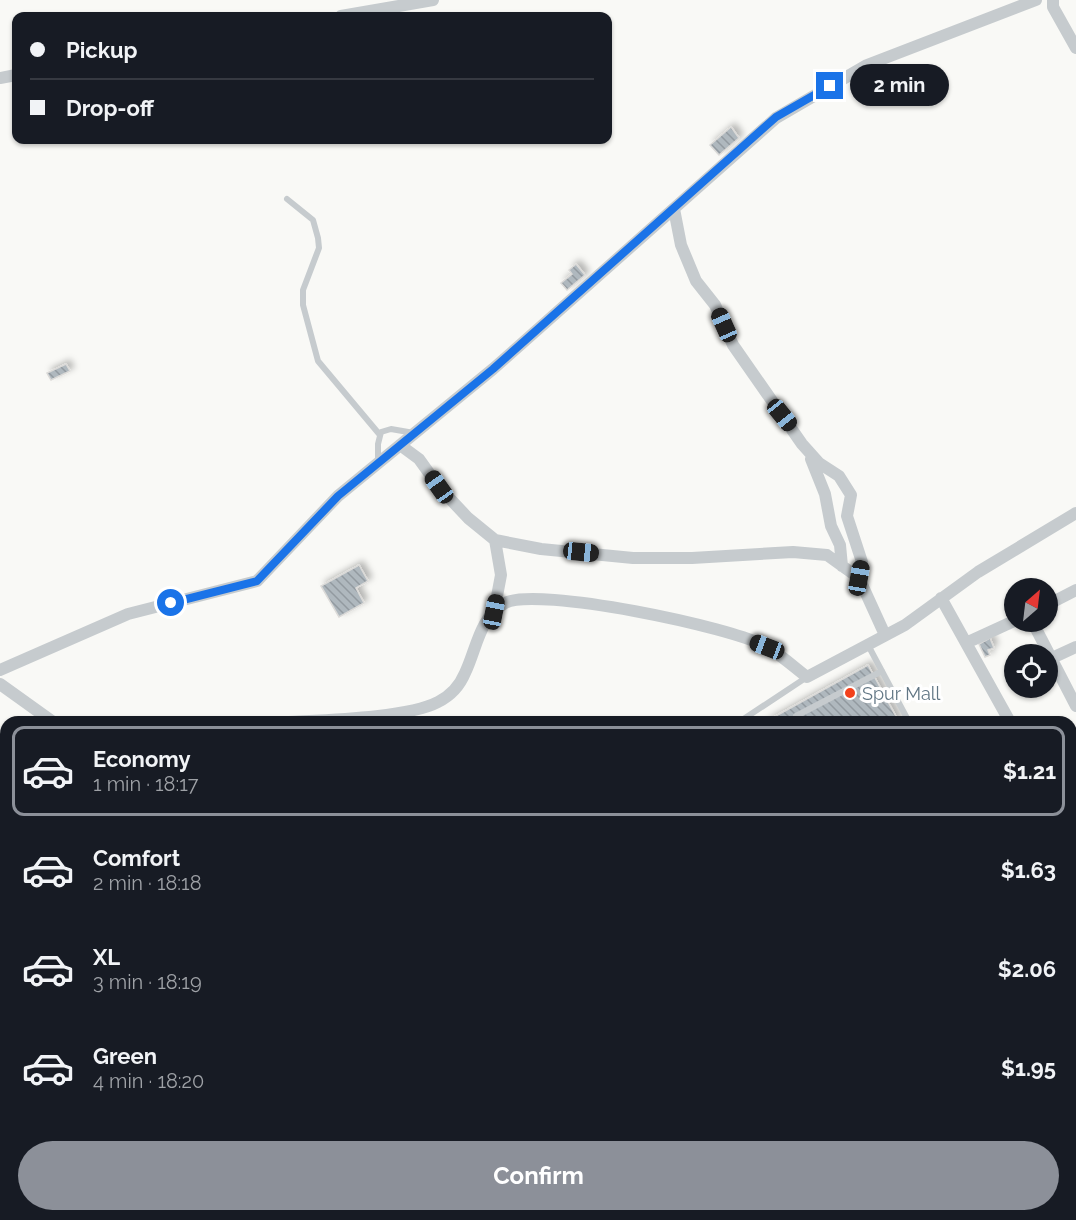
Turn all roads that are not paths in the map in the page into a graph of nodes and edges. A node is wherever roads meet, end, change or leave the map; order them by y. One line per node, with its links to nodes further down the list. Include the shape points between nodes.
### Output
1 (433, 0): 4 (street)
2 (1036, 0): 7 (street, via 867,65 776,117)
3 (1053, 0): 5 (street, via 1053,7)
4 (364, 12)
5 (1076, 48)
6 (287, 200): 9 (lane, via 313,220 318,238 319,248 303,290 303,305 318,361)
7 (674, 209): 8 (street); 11 (street, via 681,245 696,281 715,305 733,345 761,388)
8 (415, 433): 9 (lane, via 391,429); 10 (street)
9 (380, 435): 12 (lane)
10 (400, 446): 12 (street); 14 (street, via 419,459 454,502)
11 (808, 452): 15 (street, via 840,545); 16 (street, via 839,476 851,495 847,516 862,562)
12 (378, 464): 27 (street, via 338,496 257,581 128,614)
13 (1076, 513): 18 (street)
14 (495, 540): 15 (street, via 633,558 793,552 827,555); 20 (street, via 501,575)
15 (842, 566): 16 (street)
16 (859, 578): 22 (street)
17 (1076, 590): 19 (street)
18 (941, 598): 22 (street); 23 (street)
19 (1058, 599)
20 (494, 612): 30 (street, via 507,602 526,597 717,628 767,647); 34 (street, via 481,628 465,673 454,691 438,703 415,710)
21 (1004, 626): 23 (street)
22 (885, 635): 24 (street)
23 (966, 643): 38 (street)
24 (868, 644): 28 (lane); 30 (street)
25 (1076, 646): 26 (street)
26 (1058, 655)
27 (0, 670)
28 (882, 670): 36 (lane); 37 (lane)
29 (1058, 670): 32 (street)
30 (807, 677): 35 (lane)
31 (0, 684): 33 (street)
32 (1076, 706)
33 (45, 716)
34 (368, 716)
35 (748, 716)
36 (796, 716)
37 (906, 716)
38 (1007, 716)

